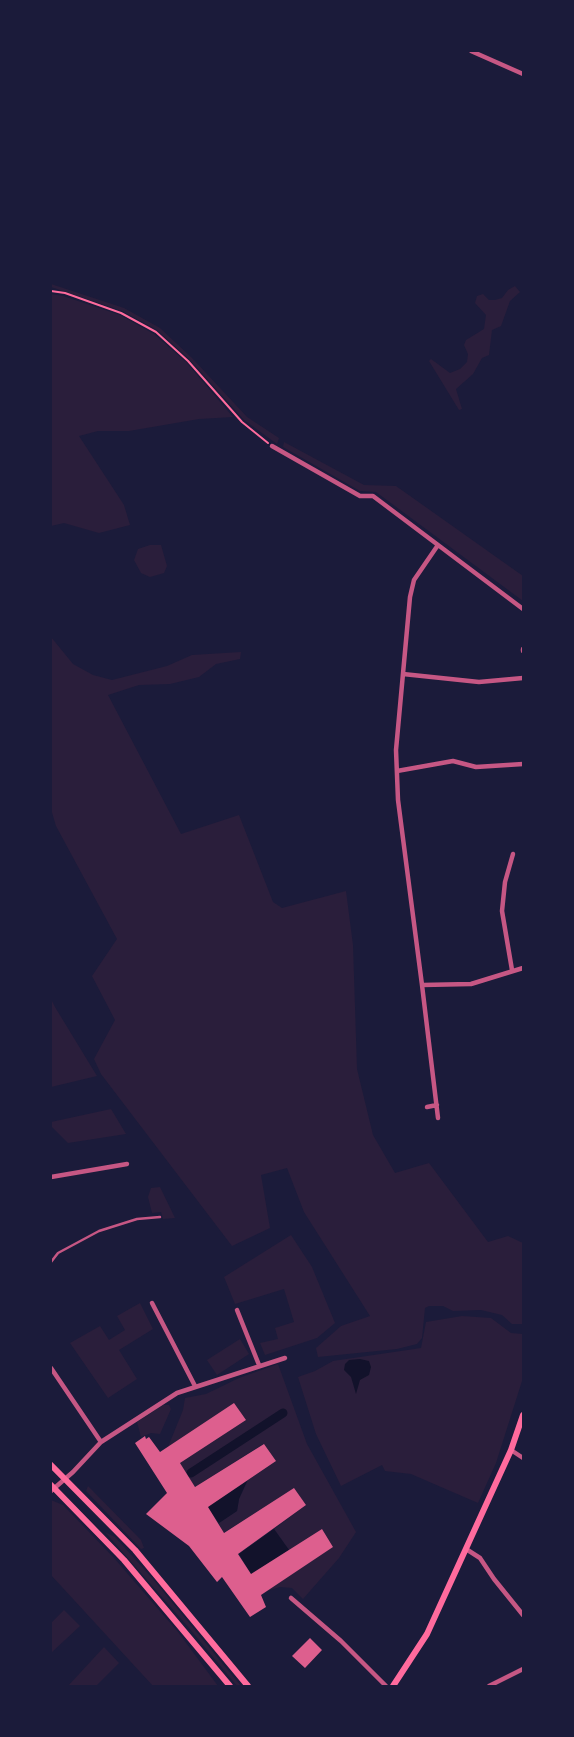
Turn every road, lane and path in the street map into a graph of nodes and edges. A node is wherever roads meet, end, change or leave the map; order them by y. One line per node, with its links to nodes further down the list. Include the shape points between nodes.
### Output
1 (471, 51): 2 (street)
2 (523, 74)
3 (51, 291): 4 (path, via 121,313 156,332 242,422)
4 (272, 446): 5 (street, via 360,496 373,496)
5 (438, 545): 6 (street); 7 (street, via 414,579)
6 (523, 609)
7 (403, 674): 8 (street, via 479,682); 10 (street)
8 (523, 678)
9 (523, 764): 10 (street, via 476,767 453,761)
10 (397, 771): 14 (street)
11 (513, 854): 13 (street, via 502,911)
12 (523, 968): 13 (street)
13 (512, 970): 14 (street, via 471,984)
14 (422, 985): 15 (street)
15 (437, 1105): 16 (street); 17 (street)
16 (427, 1107)
17 (438, 1118)
18 (127, 1164): 19 (street)
19 (51, 1177)
20 (160, 1217): 21 (lane, via 99,1231 58,1253)
21 (51, 1262)
22 (152, 1303): 27 (street)
23 (237, 1310): 25 (street)
24 (285, 1358): 25 (street)
25 (259, 1365): 27 (street)
26 (51, 1368): 29 (street)
27 (195, 1386): 29 (street)
28 (523, 1415): 30 (main road)
29 (101, 1443): 33 (street)
30 (511, 1450): 31 (street); 35 (main road)
31 (523, 1458)
32 (51, 1465): 33 (main road)
33 (65, 1479): 34 (street); 40 (main road, via 135,1550)
34 (52, 1488): 39 (main road, via 133,1570)
35 (465, 1548): 37 (street, via 480,1558); 42 (main road, via 427,1634)
36 (291, 1598): 41 (street)
37 (523, 1615)
38 (523, 1669): 43 (street)
39 (230, 1686)
40 (248, 1686)
41 (386, 1686)
42 (393, 1686)
43 (489, 1686)

